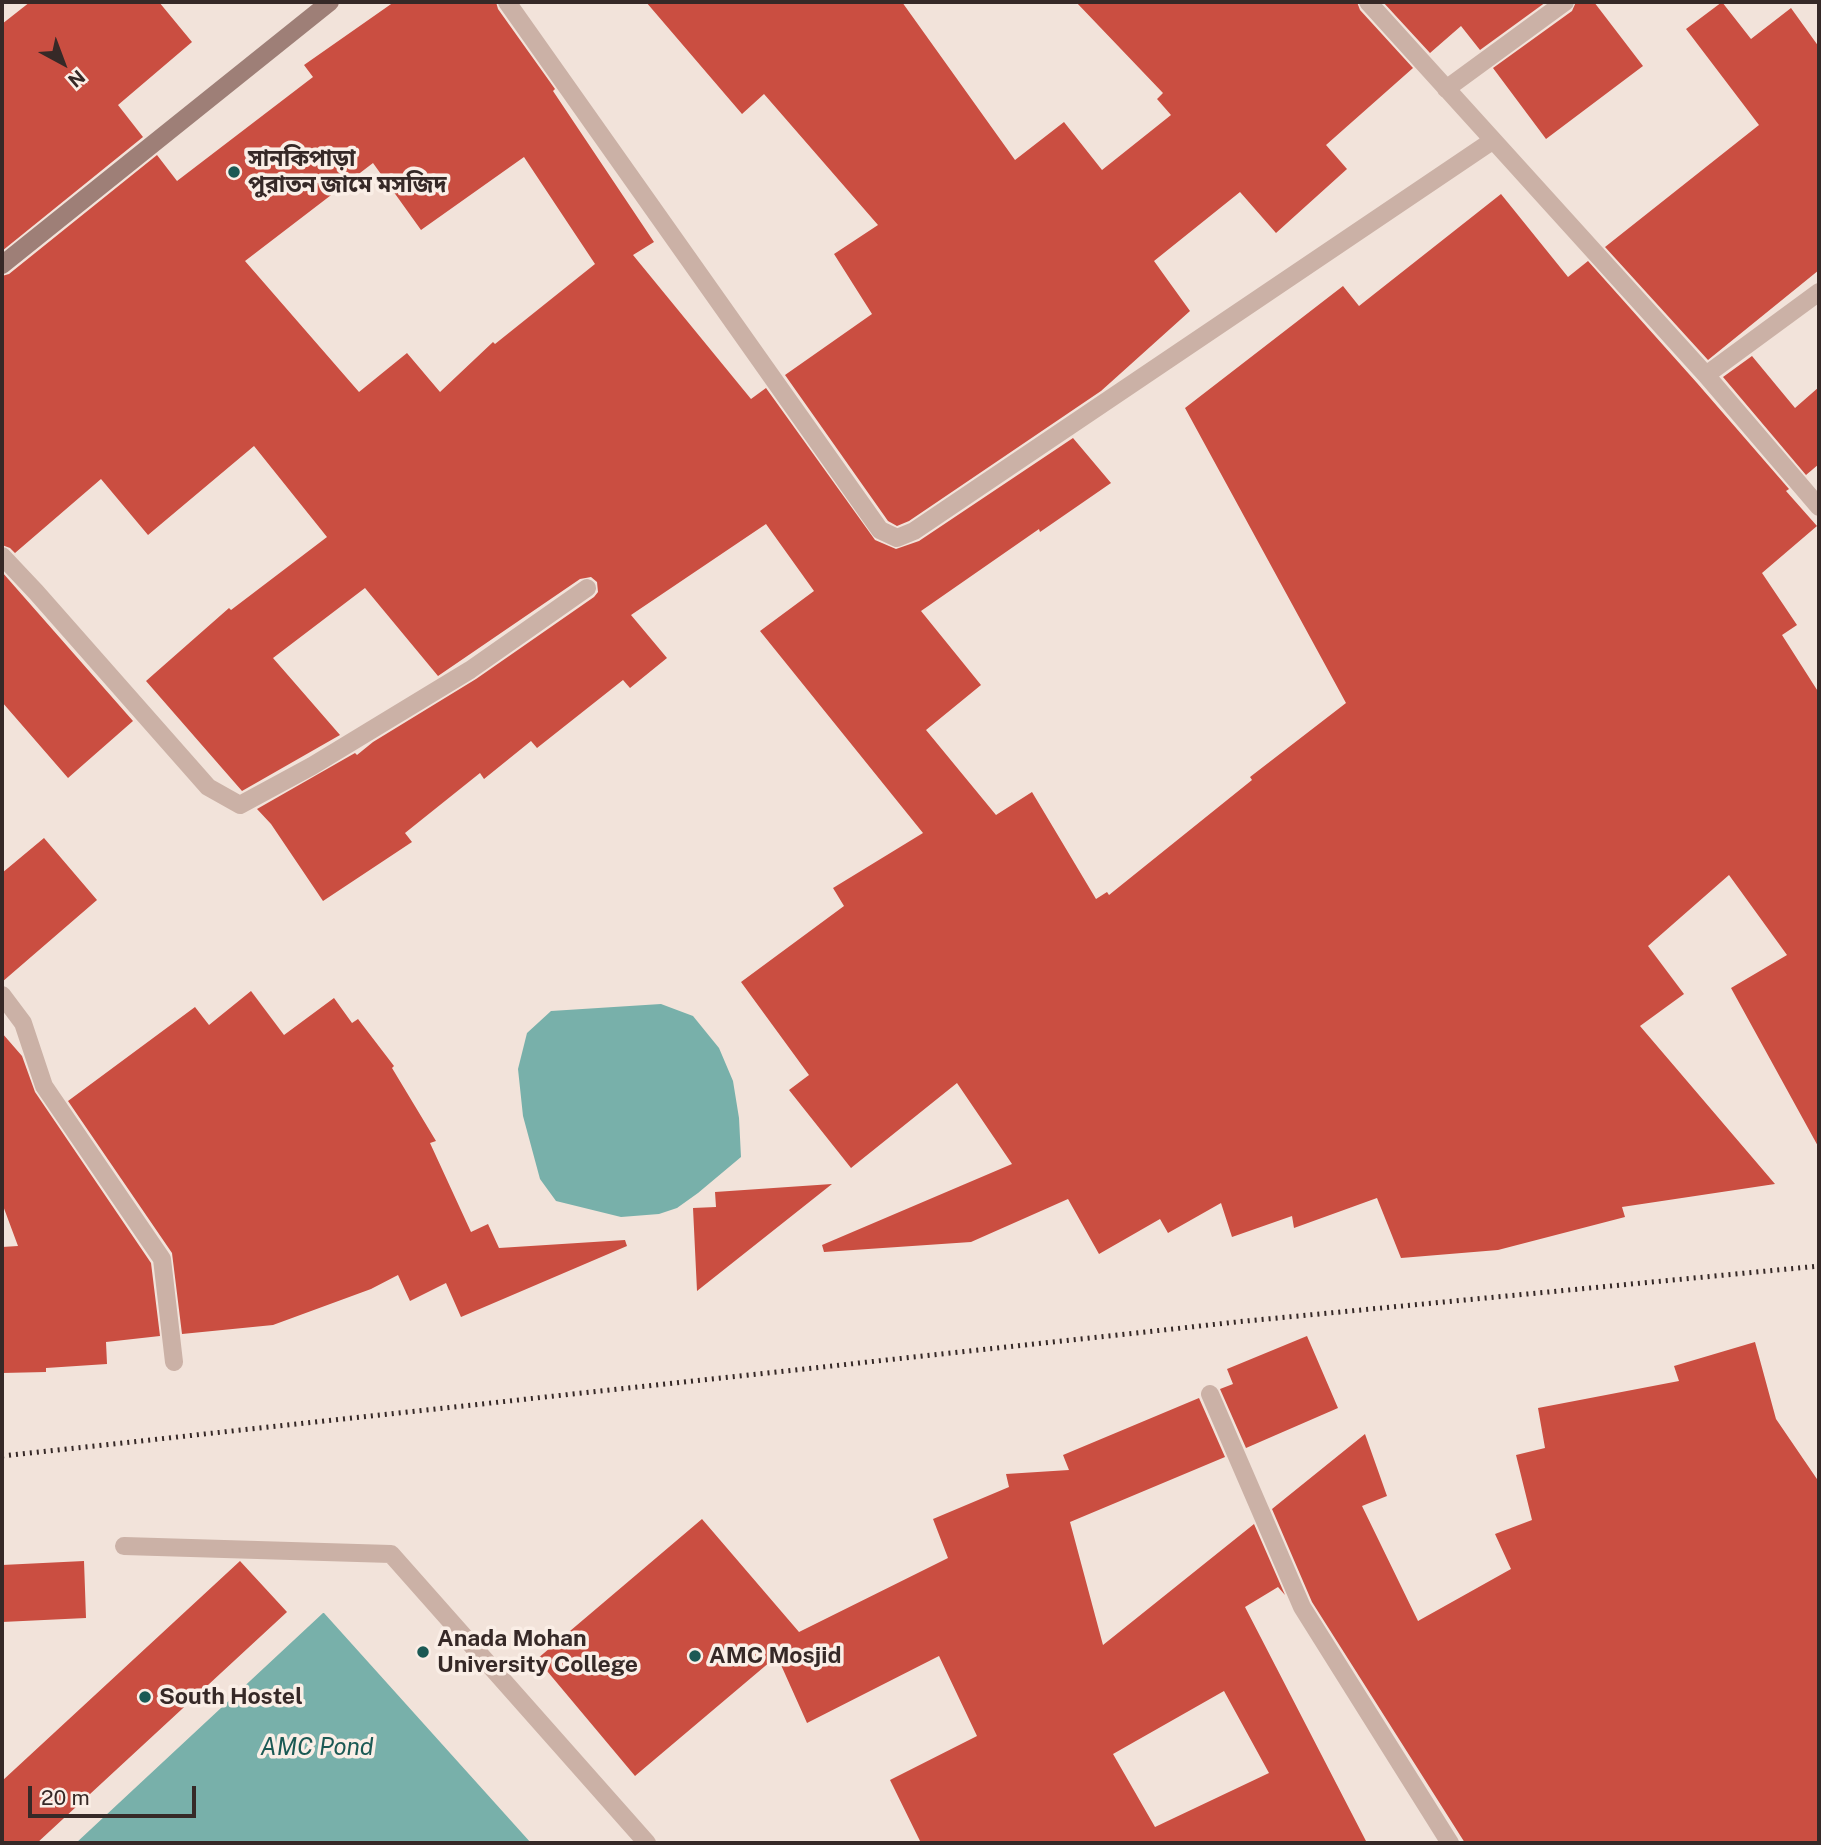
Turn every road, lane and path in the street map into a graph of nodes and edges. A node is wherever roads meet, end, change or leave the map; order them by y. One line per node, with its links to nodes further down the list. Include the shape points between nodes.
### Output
1 (330, 2): 7 (street)
2 (507, 2): 6 (street, via 880,530 897,538 914,531)
3 (1368, 2): 5 (street)
4 (1565, 2): 5 (street)
5 (1446, 89): 6 (street)
6 (1492, 141): 9 (street)
7 (2, 265)
8 (1819, 292): 9 (street)
9 (1706, 375): 10 (street)
10 (1819, 507)
11 (2, 556): 12 (street, via 208,787 240,805 470,670)
12 (587, 588)
13 (2, 995): 14 (street, via 23,1023 44,1086 162,1259)
14 (174, 1362)
15 (1210, 1394): 18 (street, via 1302,1607)
16 (124, 1546): 17 (street, via 391,1554)
17 (647, 1843)
18 (1450, 1843)

